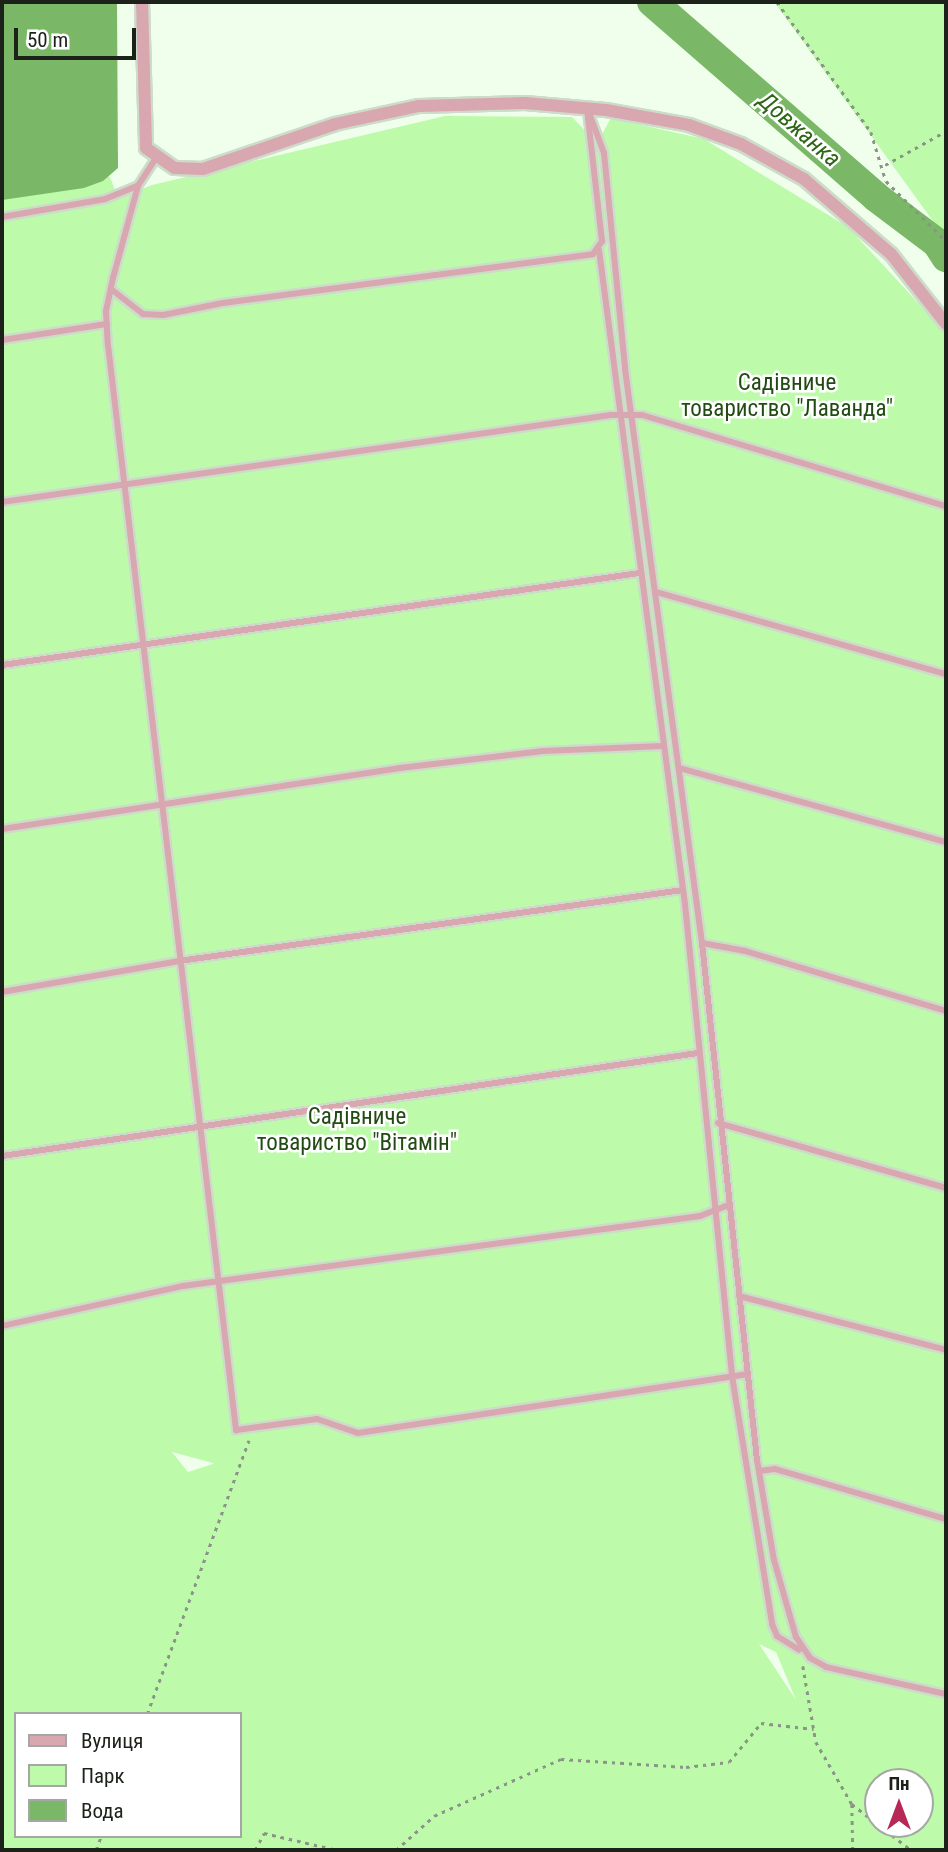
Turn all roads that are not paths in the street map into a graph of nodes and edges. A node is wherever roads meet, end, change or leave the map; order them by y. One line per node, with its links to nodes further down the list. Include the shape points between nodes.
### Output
1 (142, 2): 3 (street, via 146,148)
2 (587, 108): 3 (street, via 525,103 419,106 335,124 203,169 175,168); 6 (lane); 9 (street, via 689,125 741,144 804,179 891,254); 12 (lane, via 604,153)
3 (156, 158): 4 (lane)
4 (138, 186): 5 (lane, via 105,199); 7 (lane)
5 (2, 217)
6 (599, 250): 7 (lane, via 163,316 143,314); 11 (lane)
7 (111, 289): 8 (lane)
8 (107, 324): 10 (lane); 13 (lane)
9 (946, 324)
10 (2, 340)
11 (620, 415): 12 (lane); 13 (lane); 16 (lane)
12 (633, 416): 15 (lane); 17 (lane)
13 (123, 482): 14 (lane); 18 (lane)
14 (2, 502)
15 (946, 506)
16 (639, 573): 18 (lane); 21 (lane)
17 (656, 593): 20 (lane); 22 (lane)
18 (141, 643): 19 (lane); 23 (lane)
19 (2, 665)
20 (946, 674)
21 (662, 746): 23 (lane, via 543,751); 26 (lane)
22 (679, 768): 25 (lane); 27 (lane)
23 (160, 804): 24 (lane); 28 (lane)
24 (2, 829)
25 (946, 842)
26 (683, 890): 28 (lane); 31 (lane)
27 (702, 943): 30 (lane, via 744,951); 32 (lane)
28 (178, 961): 29 (lane); 33 (lane)
29 (2, 992)
30 (946, 1011)
31 (698, 1053): 33 (lane); 37 (lane)
32 (718, 1123): 35 (lane); 36 (lane)
33 (200, 1126): 34 (lane); 38 (lane)
34 (2, 1156)
35 (946, 1188)
36 (729, 1205): 37 (lane); 39 (lane)
37 (716, 1213): 38 (lane); 43 (lane)
38 (219, 1285): 40 (lane, via 183,1286); 43 (lane, via 236,1430 317,1419 358,1433)
39 (739, 1296): 41 (lane); 42 (lane)
40 (2, 1326)
41 (946, 1350)
42 (747, 1374): 43 (lane); 44 (lane)
43 (732, 1376): 46 (lane, via 772,1624 777,1636)
44 (759, 1471): 45 (lane, via 775,1469); 46 (lane, via 775,1560)
45 (946, 1519)
46 (801, 1651): 47 (lane, via 826,1667)
47 (946, 1694)

